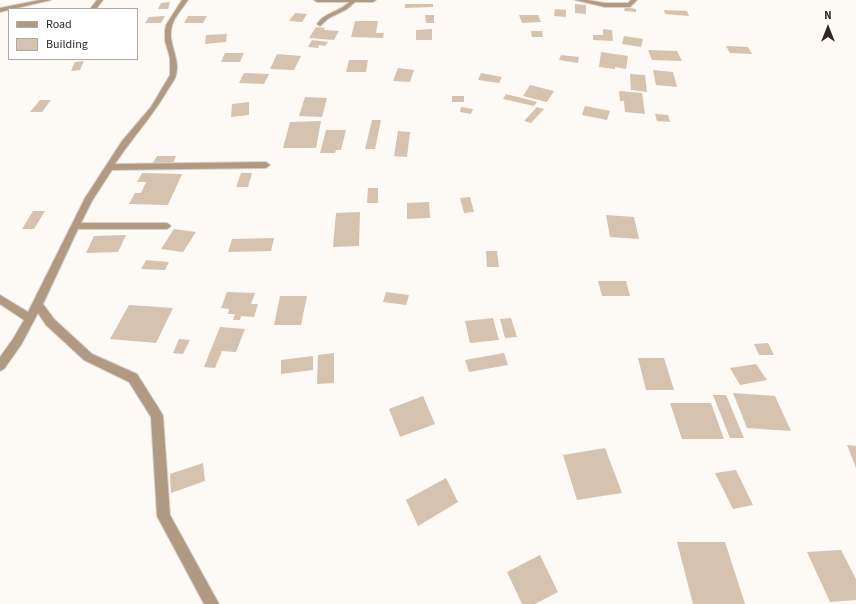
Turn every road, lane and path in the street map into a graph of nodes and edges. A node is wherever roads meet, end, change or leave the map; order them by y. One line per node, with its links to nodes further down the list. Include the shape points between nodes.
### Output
1 (48, 0): 9 (street)
2 (100, 0): 10 (street)
3 (185, 0): 13 (street, via 169,25 168,31 173,75 154,108 125,143)
4 (317, 0): 5 (street)
5 (354, 0): 6 (street); 11 (street)
6 (373, 0)
7 (578, 0): 8 (street, via 605,5 630,5)
8 (634, 0)
9 (10, 8)
10 (94, 8)
11 (320, 24)
12 (266, 165): 13 (street)
13 (110, 167): 14 (street, via 88,200)
14 (76, 226): 15 (street); 17 (street)
15 (167, 226)
16 (0, 299): 18 (street)
17 (38, 304): 18 (street); 20 (street, via 50,322 88,357 133,378 157,416 164,516)
18 (30, 319): 19 (street)
19 (0, 366)
20 (212, 604)

